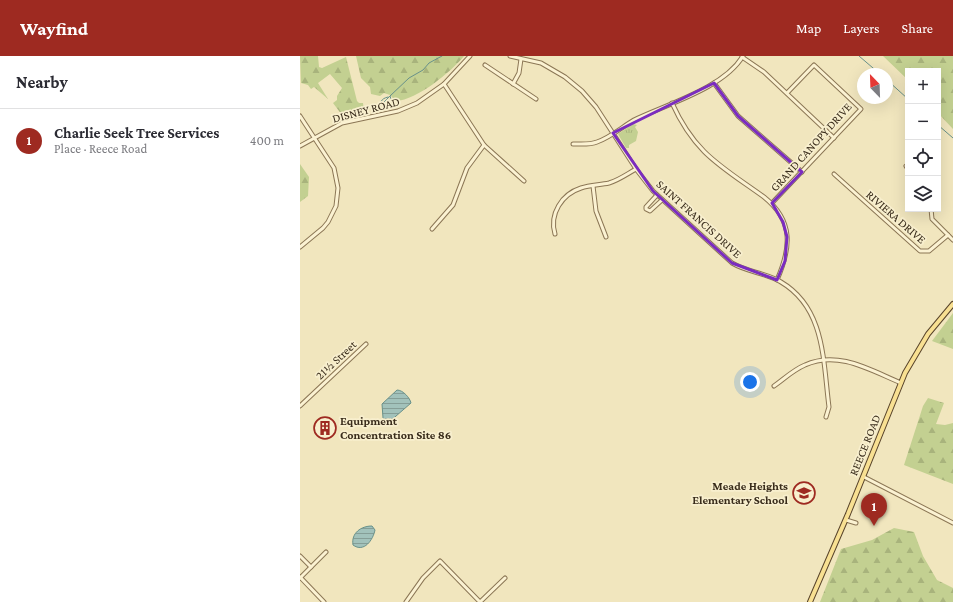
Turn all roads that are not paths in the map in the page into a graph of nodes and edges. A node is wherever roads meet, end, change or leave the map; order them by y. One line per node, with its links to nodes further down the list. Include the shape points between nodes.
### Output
1 (470, 56): 7 (street, DISNEY ROAD)
2 (510, 56): 4 (street, SAINT FRANCIS DRIVE)
3 (743, 57): 6 (street, via 731,71); 9 (street)
4 (521, 59): 8 (street, via 519,73); 13 (street, SAINT FRANCIS DRIVE, via 541,63 576,85 592,102)
5 (485, 65): 8 (street)
6 (714, 83): 11 (street); 20 (street, via 738,116)
7 (444, 84): 14 (street, DISNEY ROAD, via 427,98 406,108 348,121); 17 (street)
8 (513, 84): 10 (street)
9 (787, 93): 15 (street); 15 (street, GRAND CANOPY DRIVE, via 814,65 856,104 861,109)
10 (536, 99)
11 (672, 102): 13 (street); 26 (street, via 684,126 703,151)
12 (300, 116): 14 (street)
13 (613, 133): 16 (street, via 595,143); 19 (street, SAINT FRANCIS DRIVE)
14 (313, 138): 18 (street, DISNEY ROAD); 33 (street, via 334,168 338,198 326,225)
15 (834, 138): 20 (street, GRAND CANOPY DRIVE)
16 (573, 144)
17 (484, 145): 22 (street); 28 (street, via 467,168 453,205)
18 (300, 146)
19 (636, 169): 23 (street, via 619,179); 24 (street, SAINT FRANCIS DRIVE)
20 (802, 172): 26 (street, GRAND CANOPY DRIVE)
21 (834, 174): 30 (street, RIVIERA DRIVE, via 920,252 929,251)
22 (524, 181)
23 (593, 186): 29 (street, via 575,191 560,204 553,220); 31 (street, via 596,212)
24 (657, 195): 25 (street, SAINT FRANCIS DRIVE); 25 (street, via 647,205 646,210 650,211)
25 (662, 200): 34 (street, SAINT FRANCIS DRIVE, via 732,263)
26 (772, 203): 34 (street, via 788,237 785,260)
27 (931, 212): 30 (street, via 932,219)
28 (432, 229)
29 (555, 234)
30 (948, 235): 32 (street)
31 (606, 236)
32 (953, 240)
33 (300, 247)
34 (777, 280): 37 (street, SAINT FRANCIS DRIVE, via 799,294 811,312 818,333)
35 (953, 304): 38 (main road, REECE ROAD, via 925,339)
36 (366, 344): 40 (street, 21½ Street)
37 (822, 360): 38 (street, via 853,362); 39 (street, via 800,367); 41 (street, SAINT FRANCIS DRIVE, via 829,407)
38 (901, 383): 42 (main road, REECE ROAD)
39 (774, 386)
40 (300, 406)
41 (826, 418)
42 (864, 476): 43 (main road, REECE ROAD); 44 (street)
43 (846, 520): 45 (street); 54 (main road, REECE ROAD)
44 (953, 523)
45 (856, 524)
46 (326, 552): 48 (street)
47 (300, 556): 48 (street)
48 (311, 567): 49 (street)
49 (300, 578): 51 (street)
50 (505, 578): 53 (street)
51 (324, 602)
52 (406, 602): 53 (street, via 423,578 440,561)
53 (480, 602)
54 (810, 602)

